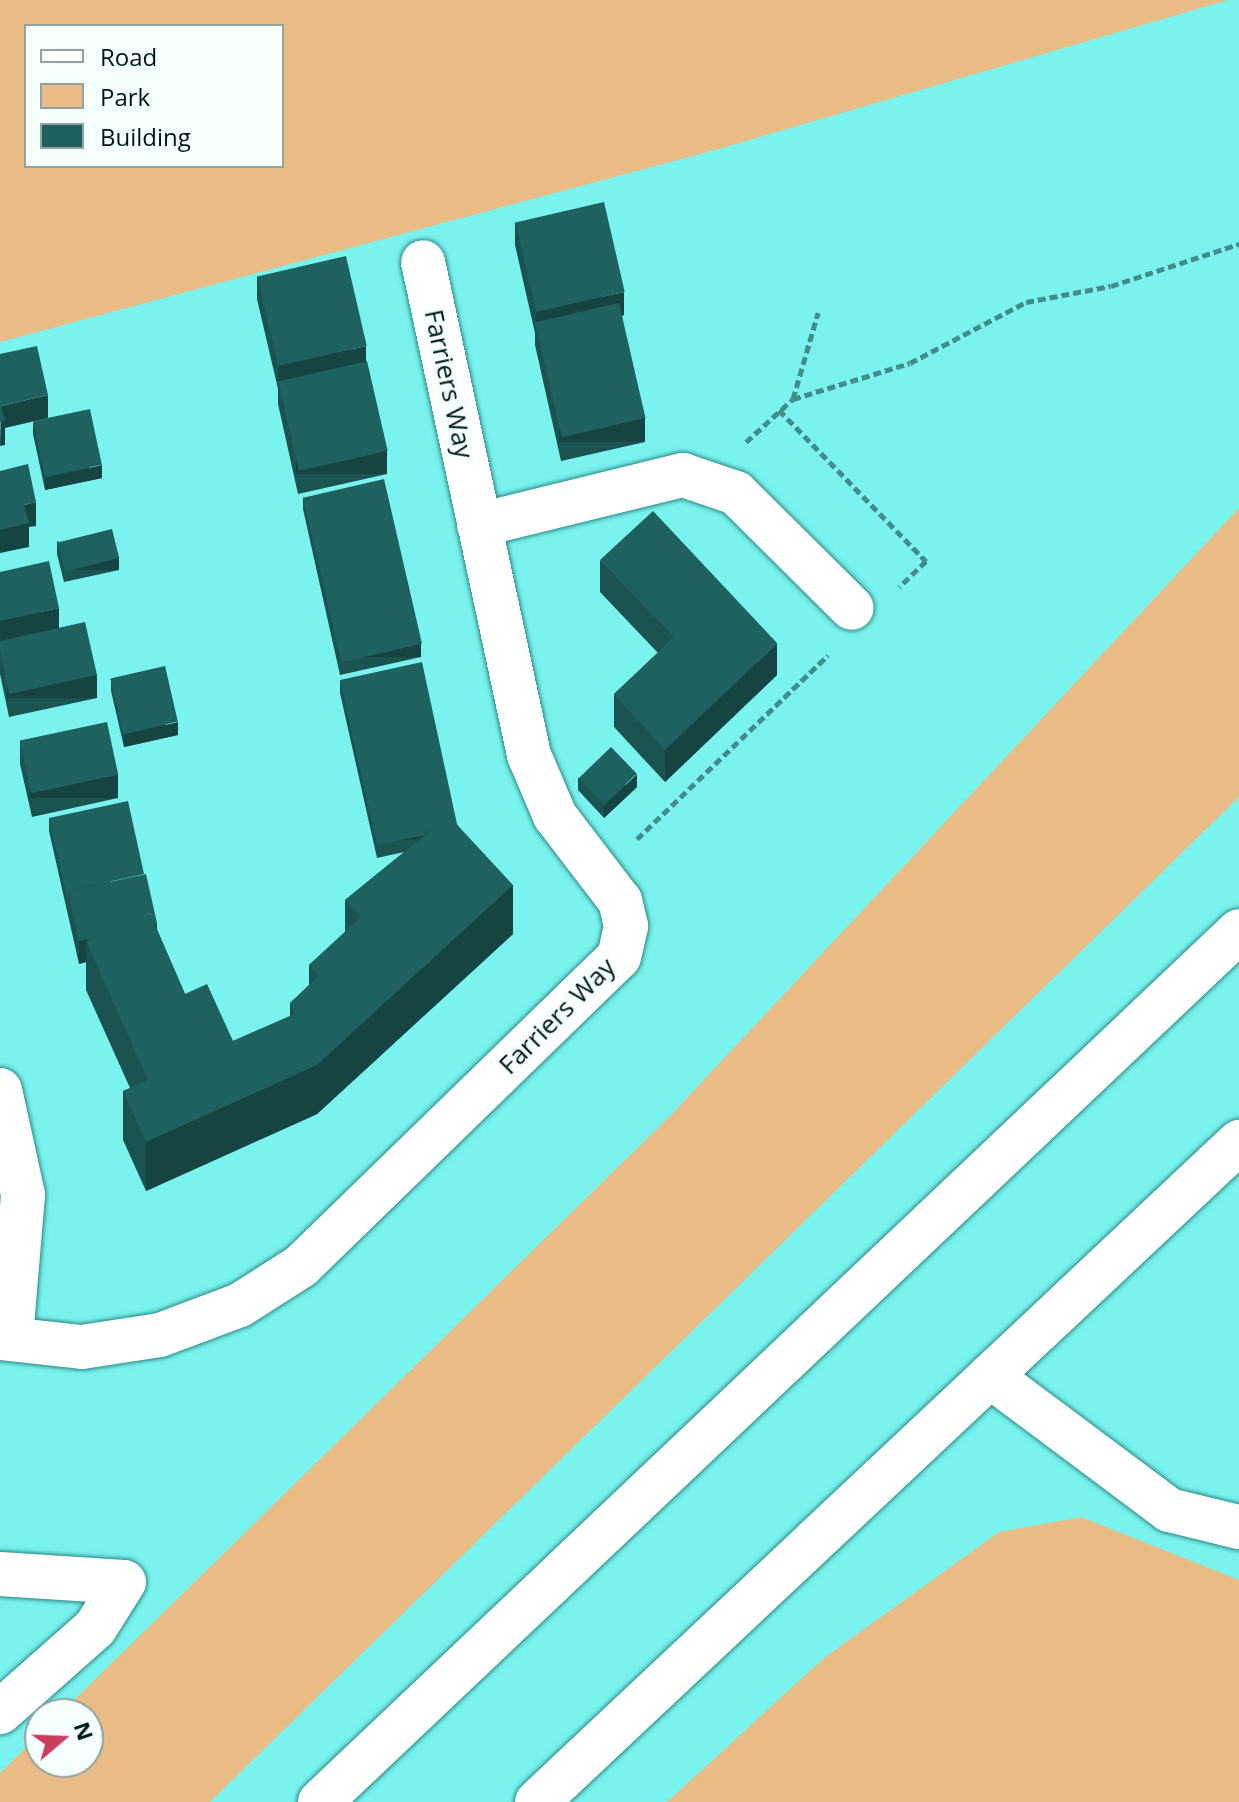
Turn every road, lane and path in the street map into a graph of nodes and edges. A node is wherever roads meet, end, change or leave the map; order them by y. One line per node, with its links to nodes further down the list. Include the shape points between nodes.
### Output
1 (1239, 244): 4 (path, via 1111,286 1026,302 910,363)
2 (423, 262): 5 (main road, Farriers Way)
3 (818, 313): 4 (path)
4 (793, 399): 6 (path, via 779,410 926,561)
5 (479, 525): 6 (main road, via 683,475 736,493); 7 (main road, Farriers Way, via 529,755 555,816)
6 (860, 616): 7 (path)
7 (602, 872): 11 (main road, Farriers Way, via 626,926 619,957 301,1266 240,1305 160,1335 82,1347)
8 (1239, 931): 16 (main road)
9 (0, 1090): 11 (main road, via 23,1195)
10 (1239, 1142): 12 (main road)
11 (5, 1339)
12 (990, 1376): 13 (main road, via 1169,1510); 17 (main road)
13 (1239, 1527)
14 (0, 1574): 15 (main road, via 124,1582 95,1628)
15 (0, 1712)
16 (320, 1802)
17 (537, 1802)

